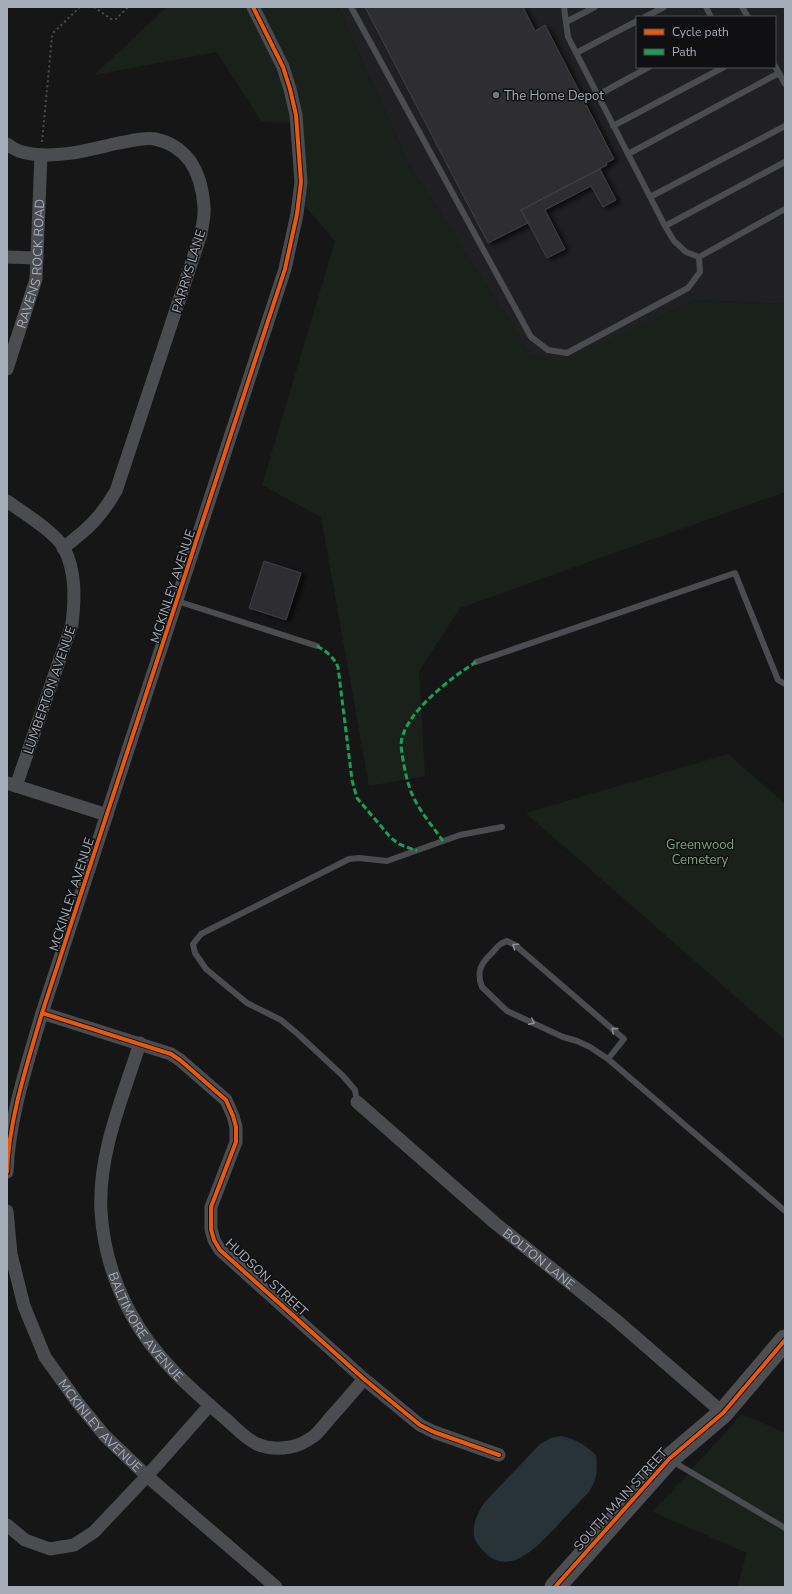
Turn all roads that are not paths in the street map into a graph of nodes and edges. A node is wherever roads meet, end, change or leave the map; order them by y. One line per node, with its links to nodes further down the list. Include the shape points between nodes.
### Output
1 (253, 7): 35 (street, MCKINLEY AVENUE, via 283,67 296,114 301,182 297,214 286,269)
2 (351, 7): 30 (lane, via 531,337 548,350 567,353 688,288 700,272)
3 (564, 7): 11 (lane)
4 (596, 7): 11 (lane)
5 (664, 7): 9 (lane)
6 (706, 7): 10 (lane)
7 (742, 7): 8 (lane)
8 (747, 15)
9 (647, 16)
10 (710, 16)
11 (566, 22): 13 (lane, via 568,37)
12 (636, 22): 13 (lane)
13 (576, 53): 19 (lane)
14 (646, 68): 19 (lane)
15 (722, 68): 20 (lane)
16 (776, 68): 17 (lane)
17 (779, 73): 18 (lane); 23 (lane)
18 (785, 84)
19 (598, 95): 20 (lane)
20 (613, 126): 23 (lane)
21 (785, 126): 26 (lane)
22 (7, 144): 24 (street, PARRYS LANE, via 25,153)
23 (628, 154): 26 (lane)
24 (41, 155): 31 (street, RAVENS ROCK ROAD); 34 (street, PARRYS LANE, via 60,155 138,139 154,139 169,143 183,151 194,167 205,208 201,234 116,491 104,511 86,531)
25 (785, 162): 28 (lane)
26 (650, 197): 28 (lane)
27 (785, 209): 30 (lane)
28 (665, 226): 30 (lane, via 674,241 686,252)
29 (7, 257): 31 (street)
30 (699, 257)
31 (37, 258): 32 (street, RAVENS ROCK ROAD, via 36,279)
32 (7, 369)
33 (7, 501): 34 (street, LUMBERTON AVENUE, via 49,532)
34 (63, 548): 39 (street, LUMBERTON AVENUE, via 73,576 75,598 72,624)
35 (177, 601): 36 (lane); 40 (street, MCKINLEY AVENUE)
36 (317, 646)
37 (476, 662): 38 (lane, via 735,574 778,680)
38 (785, 684)
39 (11, 785): 40 (street)
40 (108, 815): 42 (street, MCKINLEY AVENUE)
41 (502, 826): 45 (lane, via 460,835 387,861 349,859 200,934 193,944 195,953 206,969 248,1003 281,1020 300,1036 354,1090)
42 (42, 1013): 43 (street, HUDSON STREET); 46 (street, MCKINLEY AVENUE, via 19,1094)
43 (140, 1044): 50 (street, HUDSON STREET, via 171,1054 180,1060 226,1100 233,1116 236,1142 211,1206 211,1229 220,1250); 51 (street, BALTIMORE AVENUE, via 105,1156 101,1210 104,1240 117,1286 142,1332 165,1361)
44 (608, 1059): 44 (lane, one-way to 44, via 624,1039 515,945 507,941 501,943 483,962 480,969 482,987 507,1011 590,1047); 47 (lane)
45 (357, 1102): 52 (street, BOLTON LANE, via 495,1223 616,1320)
46 (7, 1172)
47 (785, 1211)
48 (7, 1212): 55 (street, MCKINLEY AVENUE, via 11,1254 24,1306 45,1357 104,1436)
49 (785, 1340): 52 (highway, SOUTH MAIN STREET)
50 (364, 1379): 51 (street, BALTIMORE AVENUE, via 315,1435 303,1443 290,1447 274,1448 257,1444); 53 (street, HUDSON STREET, via 420,1425)
51 (210, 1405): 55 (street)
52 (723, 1413): 54 (highway, SOUTH MAIN STREET)
53 (499, 1455)
54 (669, 1459): 57 (lane); 59 (highway, SOUTH MAIN STREET)
55 (147, 1476): 56 (street, via 94,1532 74,1545 50,1549 25,1540); 58 (street, MCKINLEY AVENUE)
56 (7, 1525)
57 (785, 1528)
58 (276, 1587)
59 (555, 1587)

